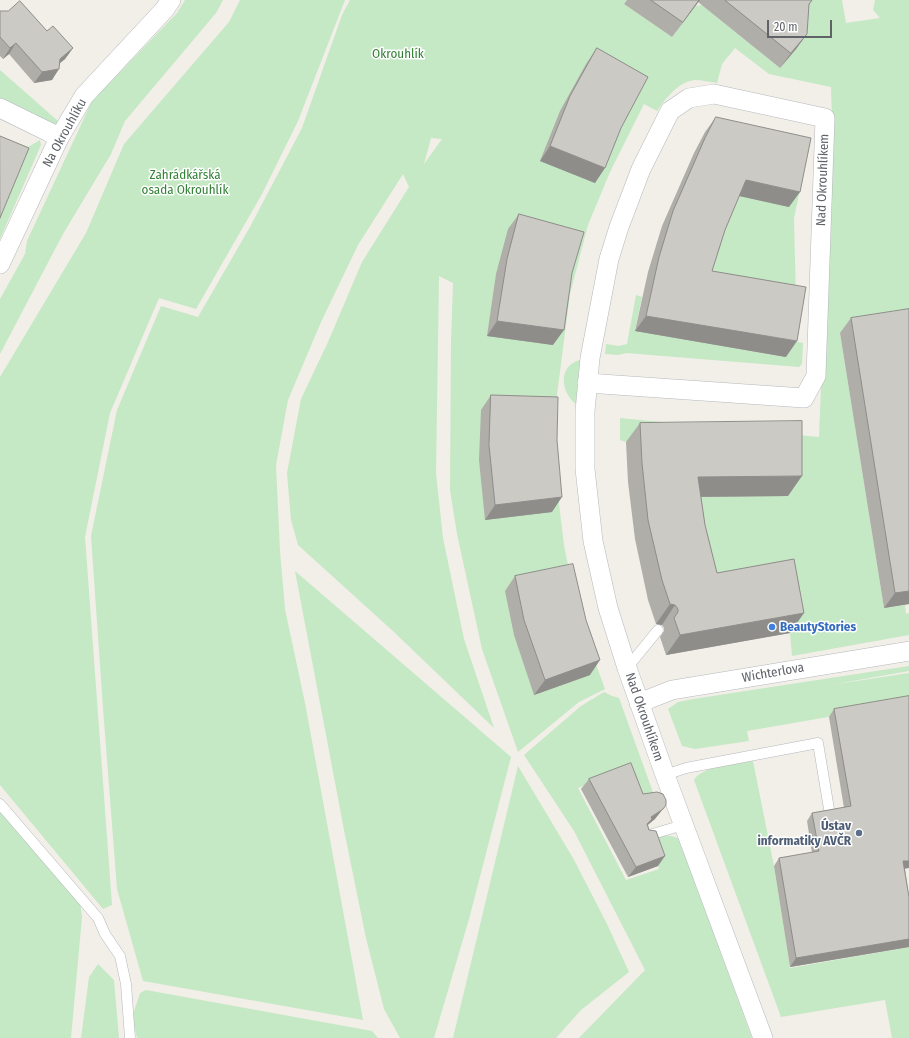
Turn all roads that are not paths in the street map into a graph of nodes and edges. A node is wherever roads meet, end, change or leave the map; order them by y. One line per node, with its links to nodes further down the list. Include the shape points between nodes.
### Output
1 (171, 0): 3 (street, Na Okrouhlíku, via 84,96)
2 (0, 108): 3 (street)
3 (59, 138): 4 (street, Na Okrouhlíku)
4 (0, 264)
5 (587, 383): 5 (street, Nad Okrouhlíkem, via 609,259 641,169 670,110 689,98 714,94 825,118 816,376 804,398); 8 (street, Nad Okrouhlíkem, via 585,469 593,541 608,608)
6 (658, 630): 8 (lane)
7 (909, 651): 9 (street, Wichterlova, via 672,690)
8 (627, 668): 9 (street, Nad Okrouhlíkem)
9 (639, 702): 10 (street, Nad Okrouhlíkem)
10 (665, 775): 12 (lane, via 686,768 818,743); 13 (street, Nad Okrouhlíkem)
11 (0, 804): 15 (lane, via 98,918 120,956 126,984)
12 (828, 809)
13 (683, 825): 14 (lane); 16 (street, Nad Okrouhlíkem)
14 (646, 836)
15 (130, 1038)
16 (763, 1038)

